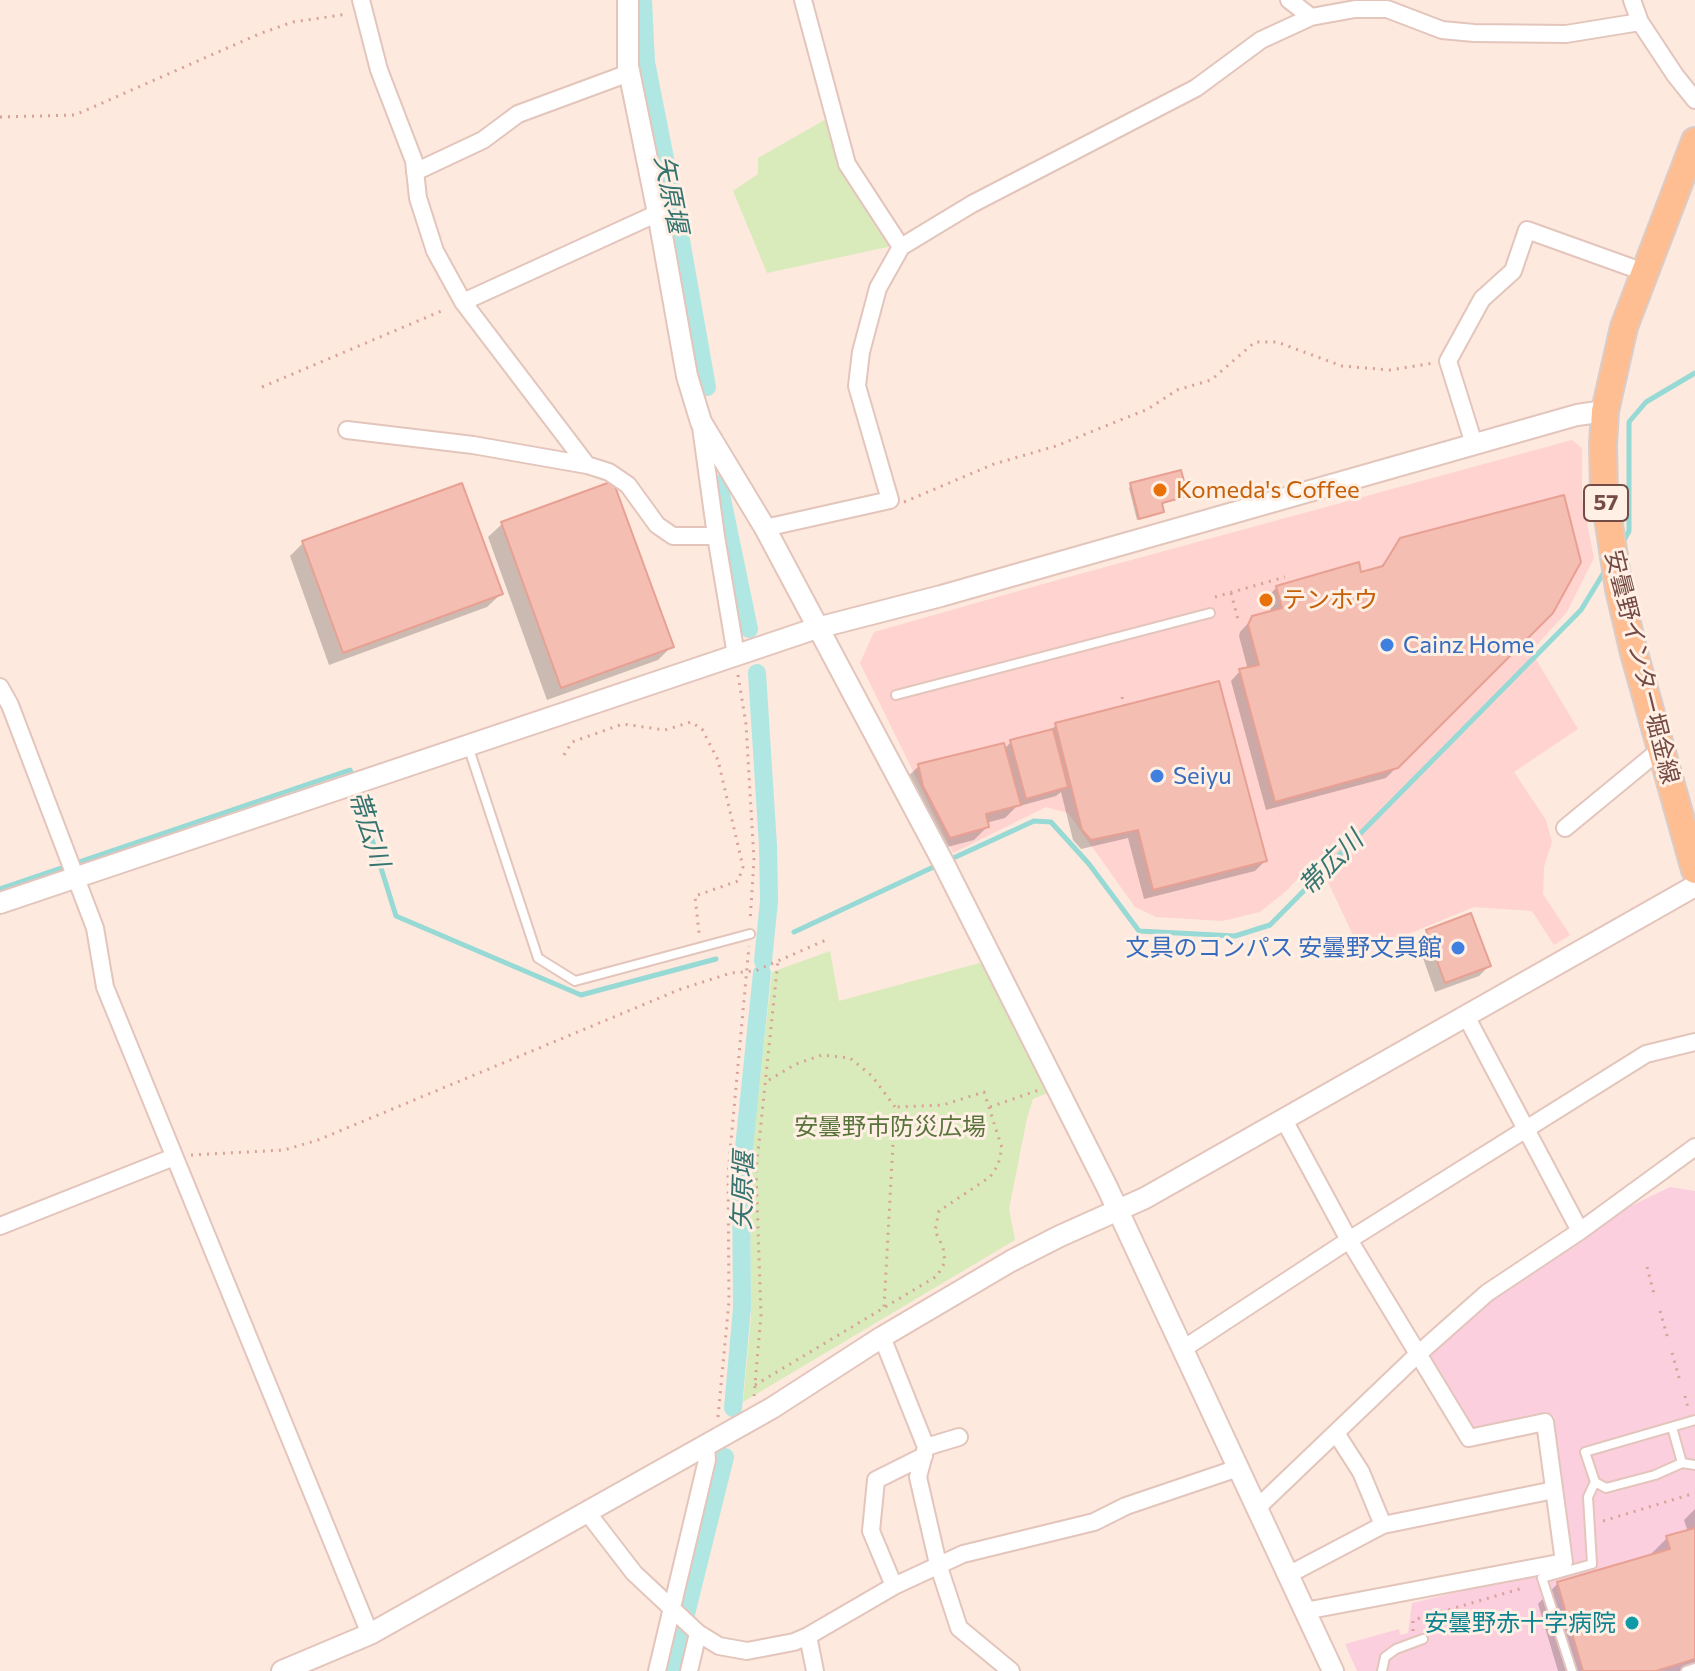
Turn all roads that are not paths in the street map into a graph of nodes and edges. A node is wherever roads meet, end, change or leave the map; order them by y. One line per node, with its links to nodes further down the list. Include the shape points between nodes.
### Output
1 (628, 0): 8 (street)
2 (803, 0): 13 (street, via 847,164)
3 (1289, 0): 6 (street)
4 (1632, 0): 7 (street)
5 (362, 6): 11 (street)
6 (1311, 17): 7 (street, via 1387,9 1442,30 1474,33 1566,34); 13 (street, via 1261,40 1196,88 972,204)
7 (1640, 22): 9 (street)
8 (629, 73): 11 (street, via 518,114 483,140); 12 (street)
9 (1695, 100)
10 (1695, 141): 14 (main road, 安曇野インター堀金線 / 57)
11 (415, 172): 15 (street, via 435,251)
12 (658, 213): 15 (street); 17 (street, via 687,376)
13 (901, 247): 21 (street, via 878,288 857,386 890,500)
14 (1644, 272): 16 (main road, 安曇野インター堀金線 / 57, via 1624,327); 19 (street, via 1527,230 1513,271 1482,299 1448,361)
15 (463, 302): 20 (street)
16 (1605, 411): 19 (street); 29 (main road, 安曇野インター堀金線 / 57, via 1604,492 1611,542)
17 (701, 422): 21 (street); 22 (street)
18 (347, 430): 20 (street)
19 (1474, 444): 24 (street)
20 (587, 465): 22 (street, via 628,485 657,525 673,536)
21 (765, 528): 24 (street)
22 (716, 536): 25 (street)
23 (1210, 613): 27 (lane)
24 (817, 628): 25 (street); 42 (street, via 944,864)
25 (736, 655): 28 (street)
26 (0, 687): 32 (street)
27 (896, 695)
28 (468, 745): 32 (street); 35 (lane, via 538,958 575,981)
29 (1661, 749): 30 (street); 31 (main road, 安曇野インター堀金線 / 57)
30 (1565, 828)
31 (1695, 870)
32 (77, 876): 34 (street); 41 (street, via 95,928 105,987)
33 (1695, 886): 36 (street)
34 (0, 903)
35 (750, 934)
36 (1466, 1016): 38 (street); 39 (street)
37 (1695, 1042): 39 (street, via 1646,1054)
38 (1284, 1120): 42 (street); 45 (street)
39 (1527, 1129): 44 (street); 45 (street)
40 (1695, 1147): 44 (street)
41 (174, 1157): 43 (street); 69 (street)
42 (1118, 1210): 46 (street); 47 (street)
43 (0, 1226)
44 (1580, 1231): 48 (street, via 1487,1293)
45 (1349, 1240): 47 (street); 48 (street)
46 (884, 1328): 53 (street, via 772,1408); 54 (street)
47 (1183, 1349): 57 (street)
48 (1417, 1355): 51 (street); 59 (street, via 1469,1438 1545,1422)
49 (1692, 1416): 50 (lane)
50 (1672, 1427): 55 (lane); 58 (lane, via 1585,1452)
51 (1336, 1433): 60 (street); 62 (street, via 1361,1472)
52 (959, 1437): 54 (street)
53 (712, 1442): 61 (street); 66 (street)
54 (925, 1452): 63 (street, via 918,1477); 65 (street, via 876,1480 871,1531)
55 (1682, 1463): 56 (lane); 58 (lane, via 1606,1488)
56 (1695, 1465)
57 (1238, 1468): 60 (street); 63 (street, via 1094,1522)
58 (1595, 1482): 80 (lane, via 1588,1497 1592,1564 1542,1578)
59 (1554, 1490): 62 (street); 67 (street, via 1564,1562)
60 (1257, 1508): 64 (street)
61 (587, 1512): 66 (street, via 634,1573); 69 (street)
62 (1383, 1525): 64 (street)
63 (938, 1564): 65 (street); 78 (street, via 959,1628)
64 (1288, 1575): 67 (street)
65 (894, 1586): 70 (street)
66 (671, 1609): 68 (street); 75 (street)
67 (1305, 1611): 73 (street)
68 (698, 1633): 70 (street, via 719,1646 747,1651); 76 (street)
69 (370, 1634): 74 (street)
70 (808, 1636): 77 (street)
71 (1423, 1639): 79 (lane, via 1385,1657)
72 (1695, 1668): 81 (lane)
73 (1328, 1669)
74 (282, 1671)
75 (657, 1671)
76 (689, 1671)
77 (815, 1671)
78 (1011, 1671)
79 (1382, 1671)
80 (1572, 1671)
81 (1686, 1671)

